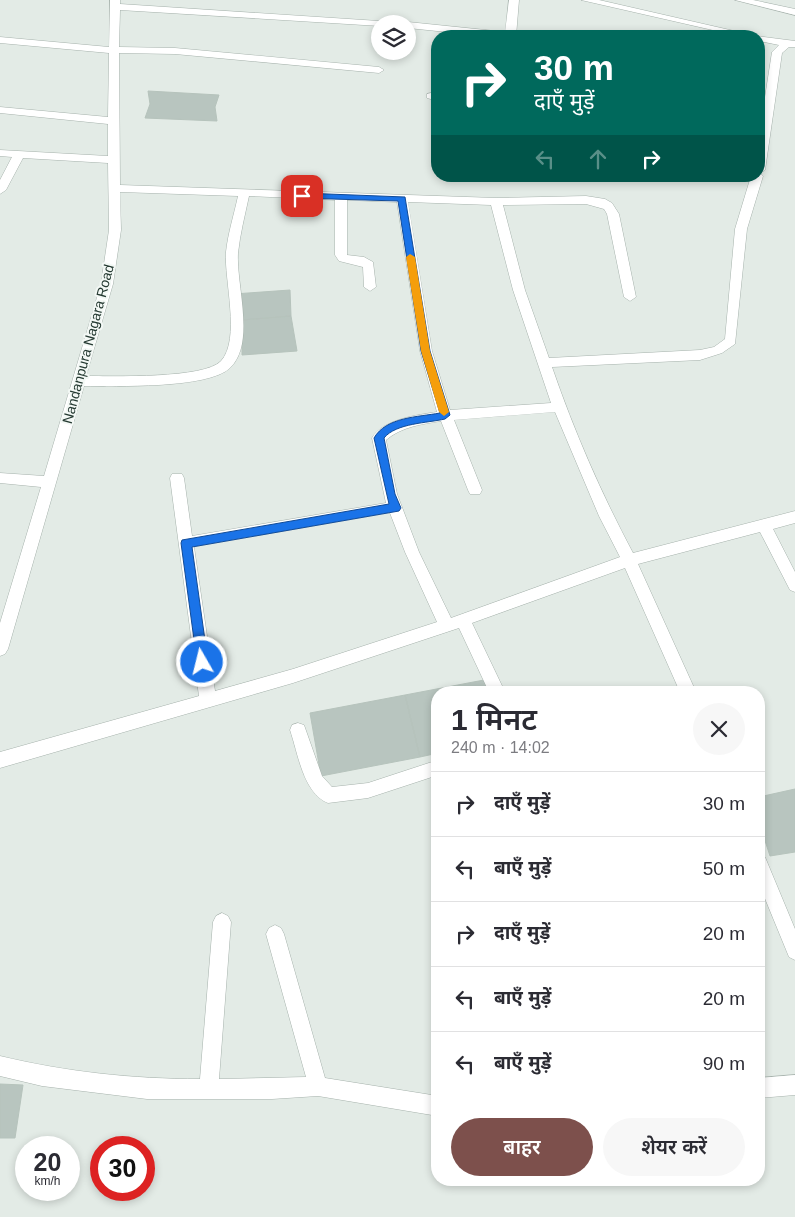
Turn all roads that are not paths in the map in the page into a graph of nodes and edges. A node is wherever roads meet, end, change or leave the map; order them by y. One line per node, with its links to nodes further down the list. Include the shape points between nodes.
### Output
1 (514, 0): 9 (street)
2 (586, 0): 10 (street)
3 (740, 0): 5 (street)
4 (115, 4): 6 (street); 14 (street, Nandanpura Nagara Road)
5 (795, 12)
6 (371, 23)
7 (416, 26): 8 (street)
8 (454, 30)
9 (511, 30)
10 (724, 30)
11 (765, 39): 13 (street)
12 (0, 40): 14 (street)
13 (791, 44): 17 (street, via 777,52)
14 (114, 50): 15 (street, via 174,52); 19 (street, Nandanpura Nagara Road)
15 (379, 70)
16 (765, 98): 17 (street)
17 (771, 100): 20 (street)
18 (0, 110): 19 (street)
19 (114, 122): 23 (street, Nandanpura Nagara Road)
20 (765, 135)
21 (0, 153): 22 (street)
22 (19, 155): 23 (street); 26 (street)
23 (115, 160): 25 (street, Nandanpura Nagara Road)
24 (754, 182): 33 (street, via 741,228 730,341 718,350 700,355)
25 (115, 188): 27 (street); 34 (street, Nandanpura Nagara Road, via 115,230 107,284)
26 (0, 190)
27 (244, 194): 28 (street); 34 (street, via 232,252 237,335 233,354 225,366 171,378)
28 (341, 197): 29 (street); 31 (street, via 341,255 369,265)
29 (402, 199): 30 (street); 36 (street, via 426,351)
30 (496, 202): 32 (street, via 586,200 608,206 613,214); 33 (street, via 519,290)
31 (370, 287)
32 (630, 297)
33 (544, 363): 35 (street)
34 (79, 381): 39 (street, Nandanpura Nagara Road)
35 (559, 407): 36 (street); 45 (street, via 606,516)
36 (445, 415): 40 (street); 41 (street, via 397,425 385,430 379,438)
37 (0, 478): 39 (street)
38 (177, 478): 44 (street)
39 (50, 482): 49 (street, Nandanpura Nagara Road)
40 (474, 490)
41 (395, 508): 44 (street); 48 (street)
42 (795, 517): 43 (street)
43 (763, 524): 45 (street); 46 (street)
44 (186, 543): 52 (street)
45 (629, 560): 47 (street); 51 (street)
46 (795, 586)
47 (463, 620): 48 (street); 50 (street)
48 (446, 626): 52 (street)
49 (0, 649)
50 (494, 686)
51 (685, 686)
52 (208, 701): 54 (street)
53 (298, 730): 55 (street, via 315,780 328,795 356,793)
54 (0, 760)
55 (431, 769)
56 (765, 878): 59 (street)
57 (222, 922): 64 (street)
58 (275, 934): 62 (street)
59 (795, 951)
60 (0, 1066): 64 (street, via 42,1076 147,1089)
61 (795, 1085): 63 (street)
62 (318, 1086): 64 (street); 65 (street)
63 (765, 1088)
64 (209, 1089)
65 (431, 1105)

